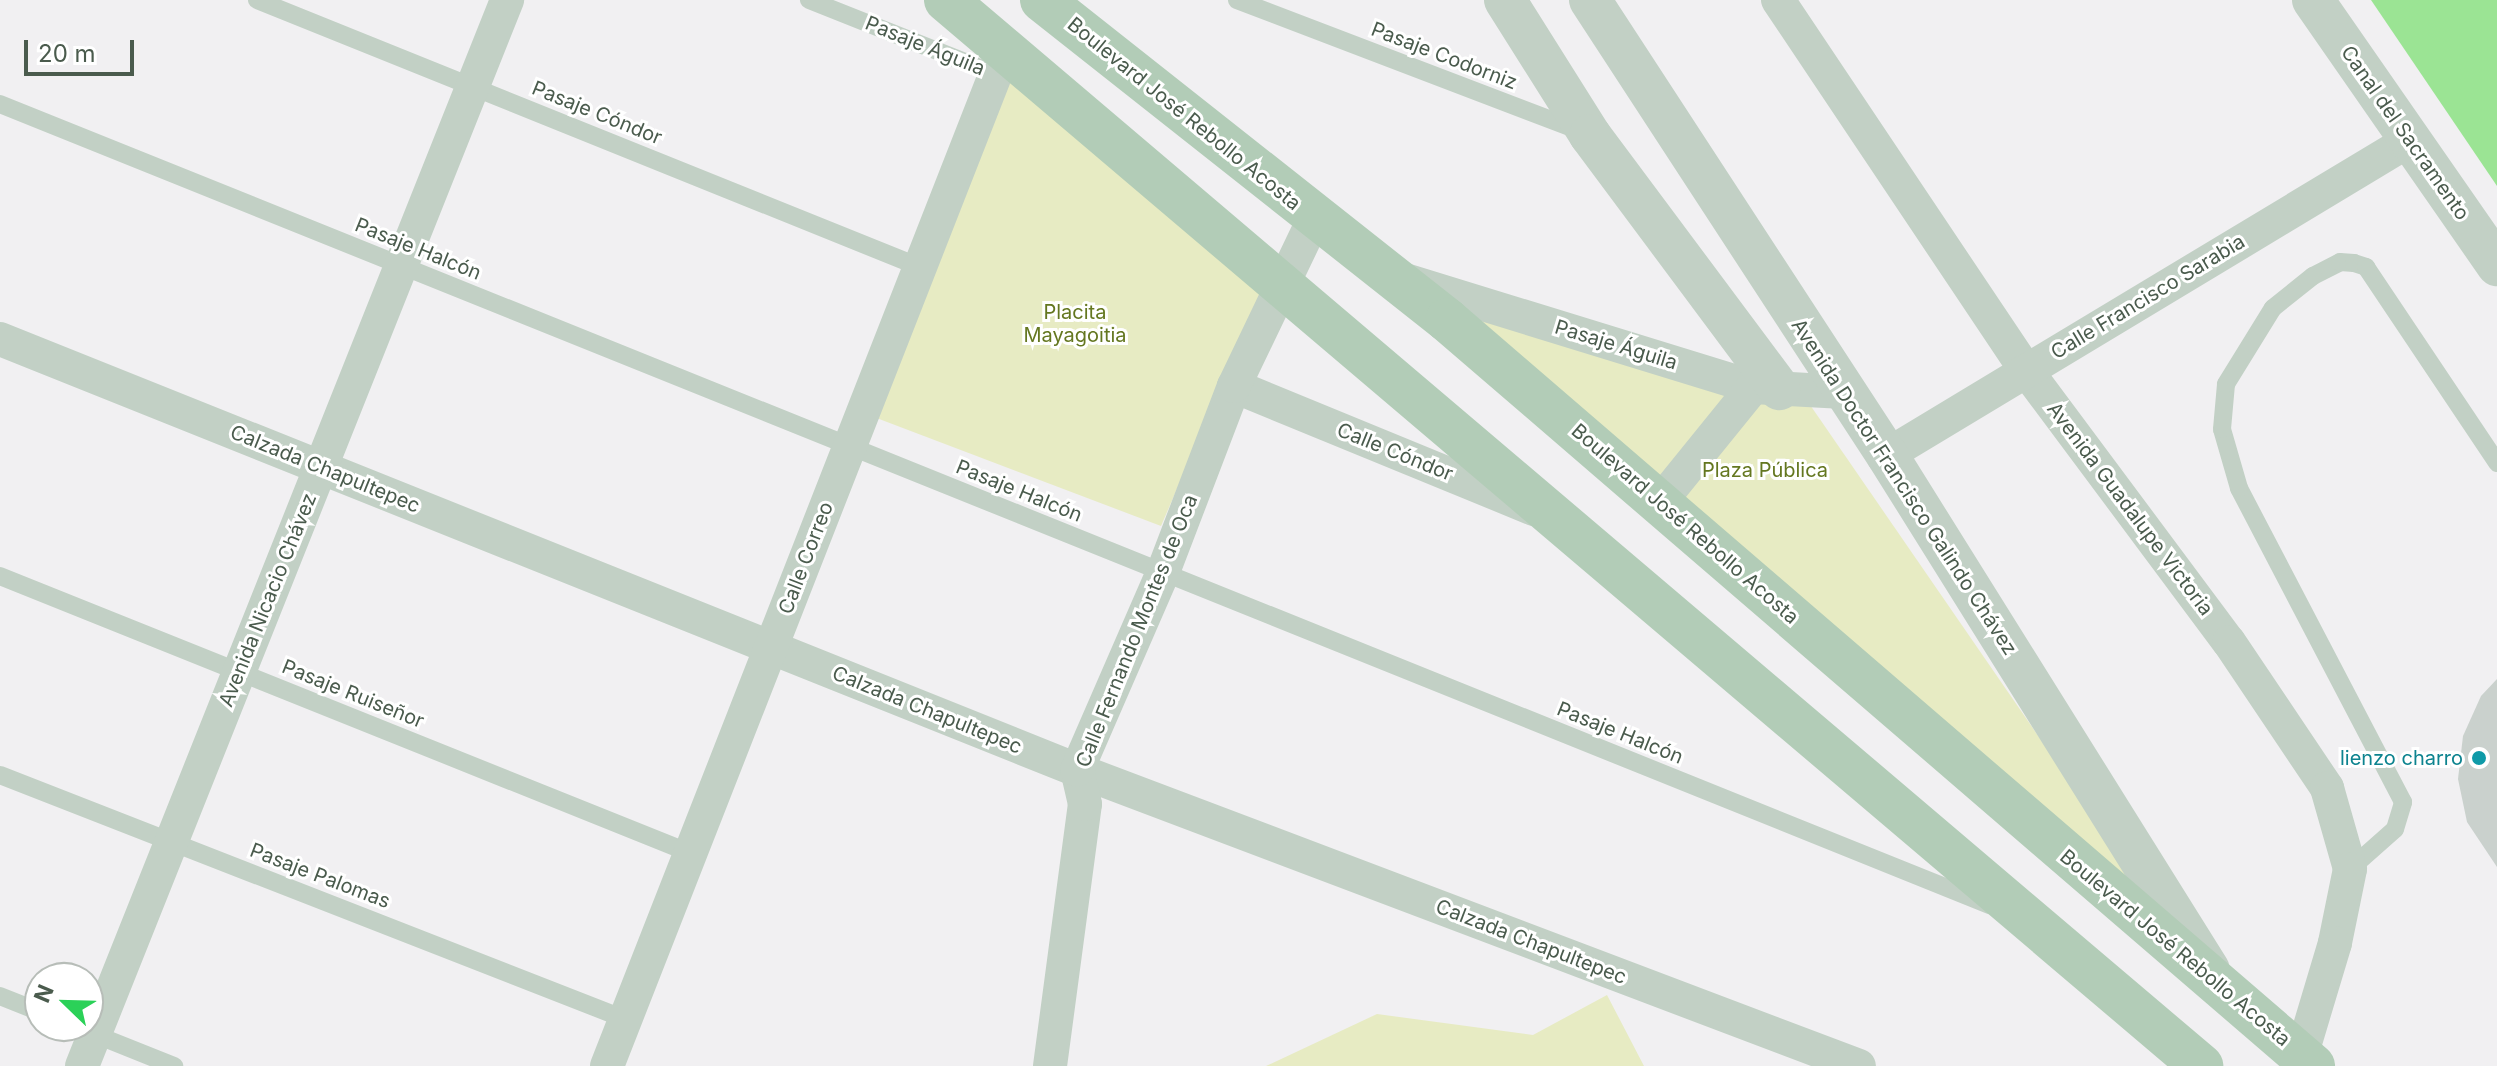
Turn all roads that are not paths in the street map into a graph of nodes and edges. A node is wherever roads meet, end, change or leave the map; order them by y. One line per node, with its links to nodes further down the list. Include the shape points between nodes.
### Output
1 (257, 0): 12 (lane, Pasaje Cóndor)
2 (507, 0): 12 (street, Avenida Nicacio Chávez)
3 (809, 0): 11 (lane, Pasaje Águila)
4 (946, 0): 11 (main road)
5 (1042, 0): 16 (main road, Boulevard José Rebollo Acosta)
6 (1237, 0): 14 (lane, Pasaje Codorniz)
7 (1505, 0): 14 (street)
8 (1590, 0): 26 (street, Avenida Doctor Francisco Galindo Chávez)
9 (1778, 0): 23 (street, Avenida Guadalupe Victoria)
10 (2313, 0): 15 (street, Canal del Sacramento)
11 (1000, 62): 19 (street, Calle Correo); 21 (main road)
12 (473, 86): 18 (street, Avenida Nicacio Chávez); 19 (lane, Pasaje Cóndor)
13 (0, 104): 18 (lane, Pasaje Halcón)
14 (1590, 135): 25 (street)
15 (2410, 140): 17 (street, Canal del Sacramento); 23 (street, Calle Francisco Sarabia)
16 (1314, 219): 20 (main road, Boulevard José Rebollo Acosta); 21 (street, Calle Fernando Montes de Oca)
17 (2497, 265)
18 (401, 266): 27 (lane, Pasaje Halcón); 30 (street, Avenida Nicacio Chávez)
19 (920, 267): 27 (street, Calle Correo)
20 (1393, 277): 25 (street, Pasaje Águila); 31 (main road, Boulevard José Rebollo Acosta)
21 (1281, 290): 24 (street, Calle Fernando Montes de Oca); 32 (main road)
22 (0, 339): 30 (street, Calzada Chapultepec)
23 (2026, 370): 28 (street, Calle Francisco Sarabia); 41 (street, Avenida Guadalupe Victoria, via 2294,735 2327,788)
24 (1234, 386): 32 (street, Calle Cóndor); 33 (street, Calle Fernando Montes de Oca)
25 (1766, 388): 26 (street, Pasaje Águila); 31 (street)
26 (1844, 392): 28 (street, Avenida Doctor Francisco Galindo Chávez)
27 (849, 446): 33 (lane, Pasaje Halcón); 35 (street, Calle Correo)
28 (1887, 455): 43 (street, Avenida Doctor Francisco Galindo Chávez)
29 (2497, 463): 41 (lane, via 2366,267 2354,263 2340,262 2313,276 2273,308 2226,384 2222,429 2239,488 2403,802 2395,829)
30 (321, 468): 35 (street, Calzada Chapultepec); 36 (street, Avenida Nicacio Chávez)
31 (1660, 502): 43 (main road, Boulevard José Rebollo Acosta, via 2031,827)
32 (1556, 519): 42 (main road)
33 (1163, 572): 37 (street, Calle Fernando Montes de Oca); 42 (lane, Pasaje Halcón)
34 (0, 576): 36 (lane, Pasaje Ruiseñor)
35 (771, 647): 37 (street, Calzada Chapultepec); 40 (street, Calle Correo)
36 (239, 672): 39 (street, Avenida Nicacio Chávez); 40 (lane, Pasaje Ruiseñor)
37 (1077, 770): 54 (street, Calle Fernando Montes de Oca, via 1085,804); 55 (street, Calzada Chapultepec)
38 (0, 775): 39 (lane, Pasaje Palomas)
39 (171, 842): 44 (street, Avenida Nicacio Chávez); 47 (lane, Pasaje Palomas)
40 (690, 853): 47 (street, Calle Correo)
41 (2350, 869): 50 (street, Avenida Guadalupe Victoria)
42 (2022, 918): 56 (main road)
43 (2214, 977): 50 (main road, Boulevard José Rebollo Acosta)
44 (104, 987)
45 (0, 996): 46 (lane)
46 (24, 1006)
47 (625, 1019): 53 (street, Calle Correo)
48 (104, 1038): 52 (lane)
49 (83, 1042): 51 (street, Avenida Nicacio Chávez)
50 (2307, 1061)
51 (82, 1066)
52 (174, 1066)
53 (607, 1066)
54 (1050, 1066)
55 (1859, 1066)
56 (2201, 1066)

